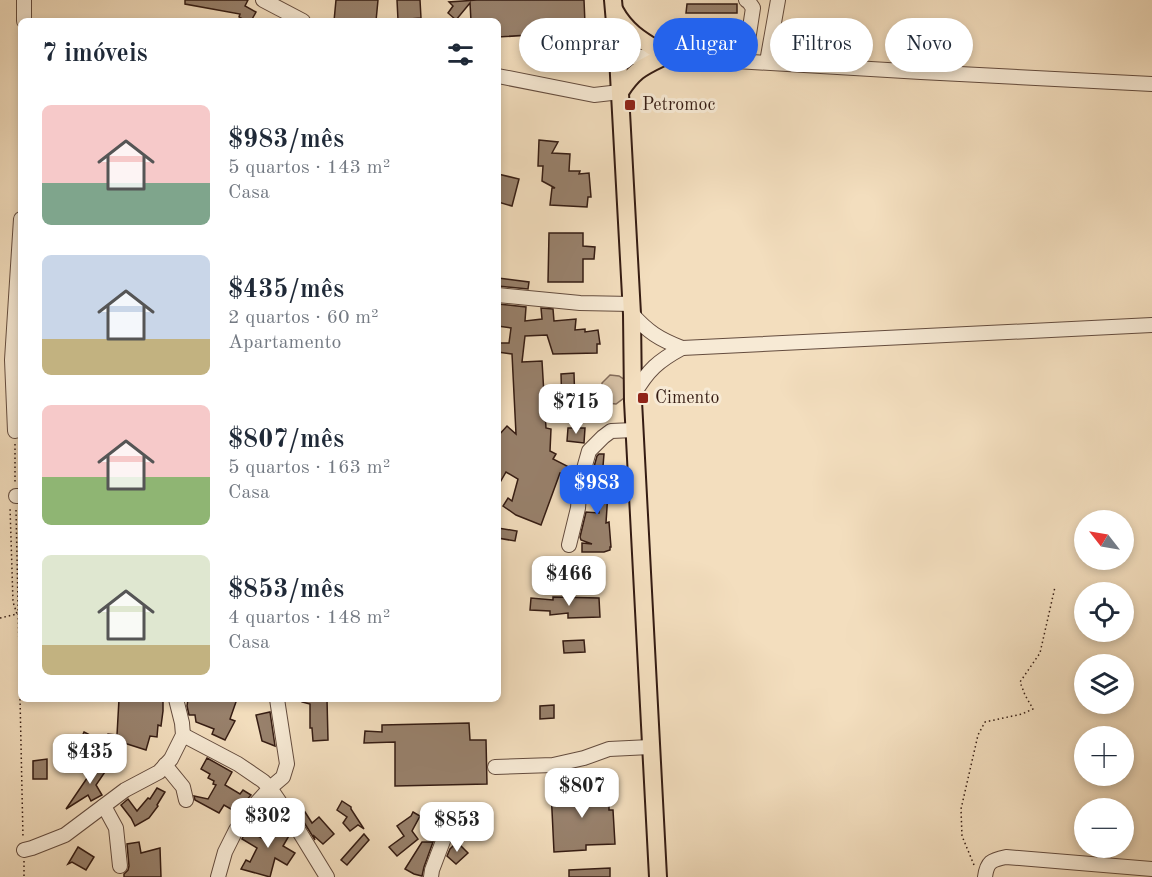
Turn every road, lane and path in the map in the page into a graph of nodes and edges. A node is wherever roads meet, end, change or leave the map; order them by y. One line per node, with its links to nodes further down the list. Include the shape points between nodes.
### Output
1 (24, 0): 6 (street)
2 (263, 0): 7 (street)
3 (746, 0): 8 (street, via 753,8)
4 (778, 0): 12 (street)
5 (614, 4): 9 (main road, via 622,23)
6 (24, 18)
7 (297, 18)
8 (752, 18)
9 (653, 48)
10 (758, 61): 12 (street)
11 (653, 62): 16 (main road, via 630,77)
12 (767, 62): 15 (street)
13 (619, 72): 16 (main road)
14 (501, 77): 16 (street, via 594,95)
15 (1152, 84)
16 (620, 92): 19 (main road)
17 (18, 278): 22 (street, via 12,360)
18 (501, 296): 19 (street)
19 (631, 309): 21 (street, via 652,334); 23 (main road)
20 (1152, 325): 21 (street)
21 (682, 348): 23 (street, via 650,370)
22 (17, 385): 25 (street)
23 (634, 394): 24 (main road)
24 (634, 430): 27 (street, via 611,430 590,451); 36 (main road)
25 (15, 431): 26 (path)
26 (16, 497): 29 (path); 29 (path, via 13,602)
27 (569, 545)
28 (1055, 587): 46 (path, via 1040,653 1020,682 1034,709 985,722 978,735 961,809 962,836 972,864)
29 (17, 614): 30 (path); 31 (path)
30 (0, 618)
31 (18, 648)
32 (20, 702): 43 (path)
33 (177, 702): 35 (street)
34 (277, 702): 39 (street, via 287,764 283,777)
35 (183, 735): 37 (street); 39 (street, via 238,764)
36 (650, 747): 38 (street, via 609,749 553,765); 51 (main road)
37 (165, 765): 40 (street, via 183,788); 41 (street)
38 (495, 767)
39 (270, 788): 48 (street, via 237,830); 49 (street)
40 (186, 800)
41 (104, 806): 43 (street, via 65,835); 44 (street, via 116,828)
42 (446, 823): 50 (street)
43 (24, 850): 47 (path)
44 (120, 866)
45 (1152, 869): 46 (street, via 1006,857 994,859)
46 (983, 874)
47 (24, 877)
48 (218, 877)
49 (327, 877)
50 (431, 877)
51 (658, 877)

